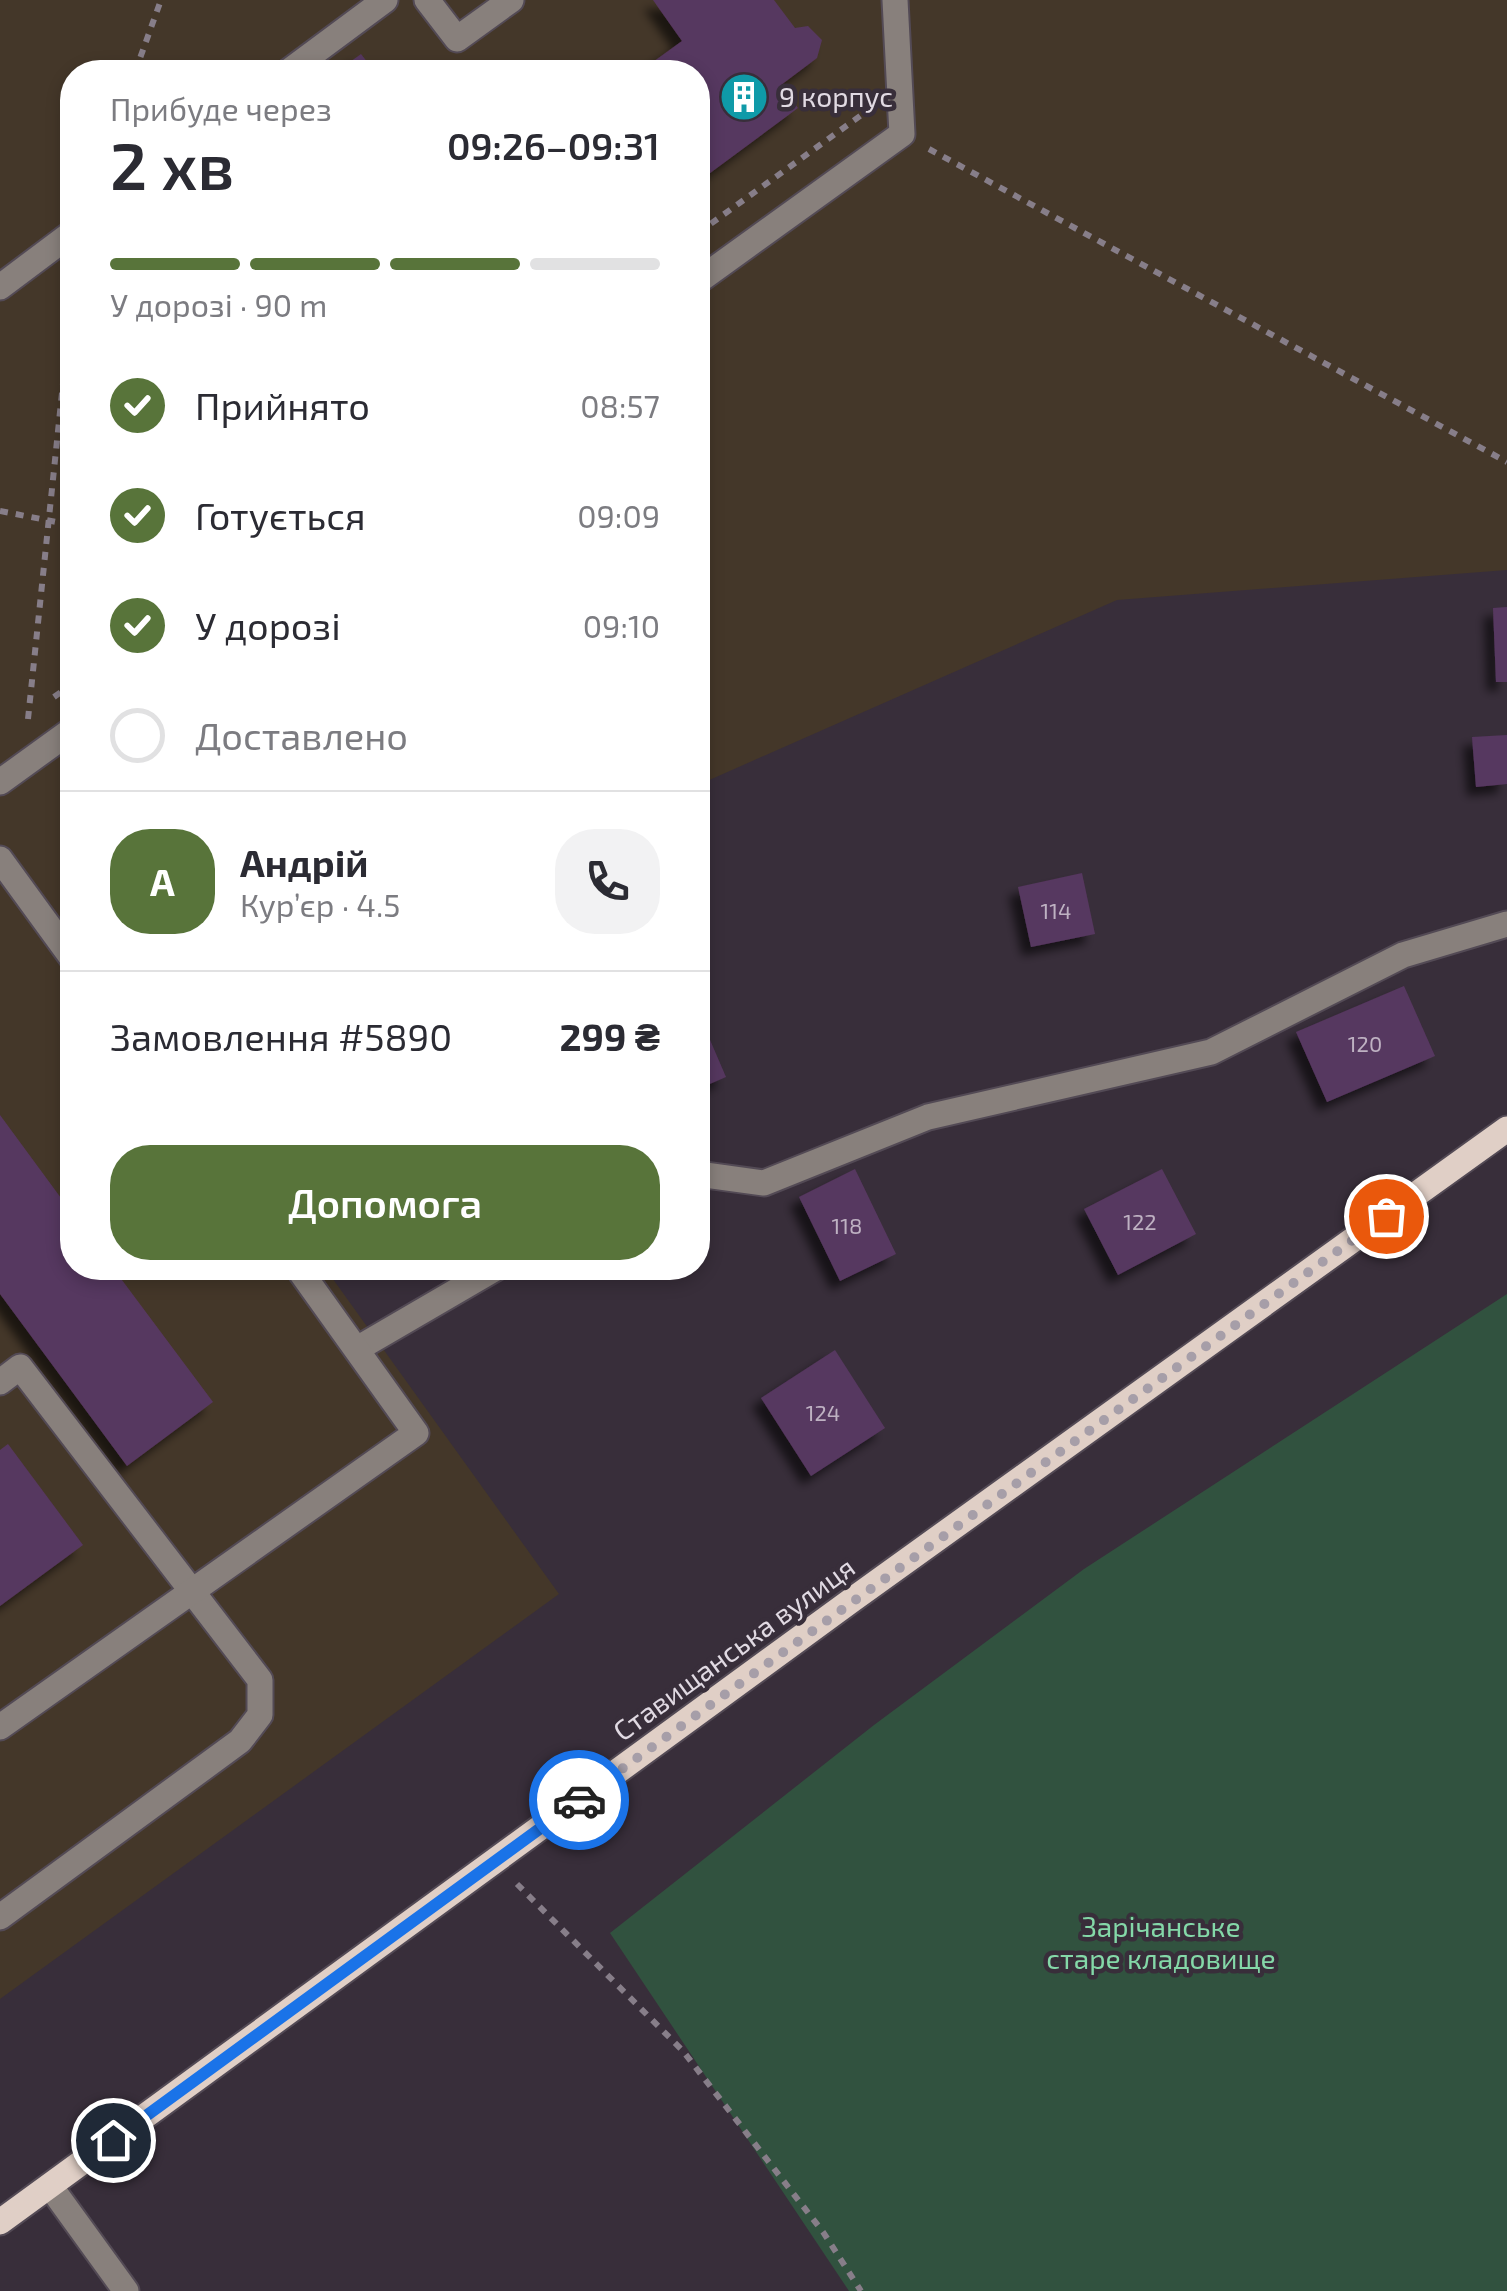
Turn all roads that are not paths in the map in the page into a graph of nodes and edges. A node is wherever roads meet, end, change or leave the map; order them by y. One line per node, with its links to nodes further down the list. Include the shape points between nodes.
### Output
1 (385, 0): 5 (lane)
2 (426, 0): 3 (lane, via 457,38)
3 (511, 0)
4 (894, 0): 7 (lane, via 902,134)
5 (304, 60)
6 (60, 242): 8 (lane)
7 (710, 272)
8 (0, 287)
9 (60, 738): 10 (lane)
10 (0, 782)
11 (0, 859): 13 (lane)
12 (1507, 924): 15 (lane, via 1403,955 1211,1052 928,1116 764,1183)
13 (60, 942)
14 (1507, 1128): 23 (main road, Ставищанська вулиця)
15 (710, 1176)
16 (307, 1280): 18 (lane)
17 (476, 1280): 18 (lane)
18 (357, 1350): 20 (lane, via 416,1433)
19 (0, 1382): 20 (lane, via 20,1368)
20 (195, 1589): 21 (lane); 22 (lane, via 260,1680 260,1715 240,1741)
21 (0, 1727)
22 (0, 1917)
23 (50, 2186): 24 (main road, Ставищанська вулиця); 25 (lane)
24 (0, 2222)
25 (126, 2291)

